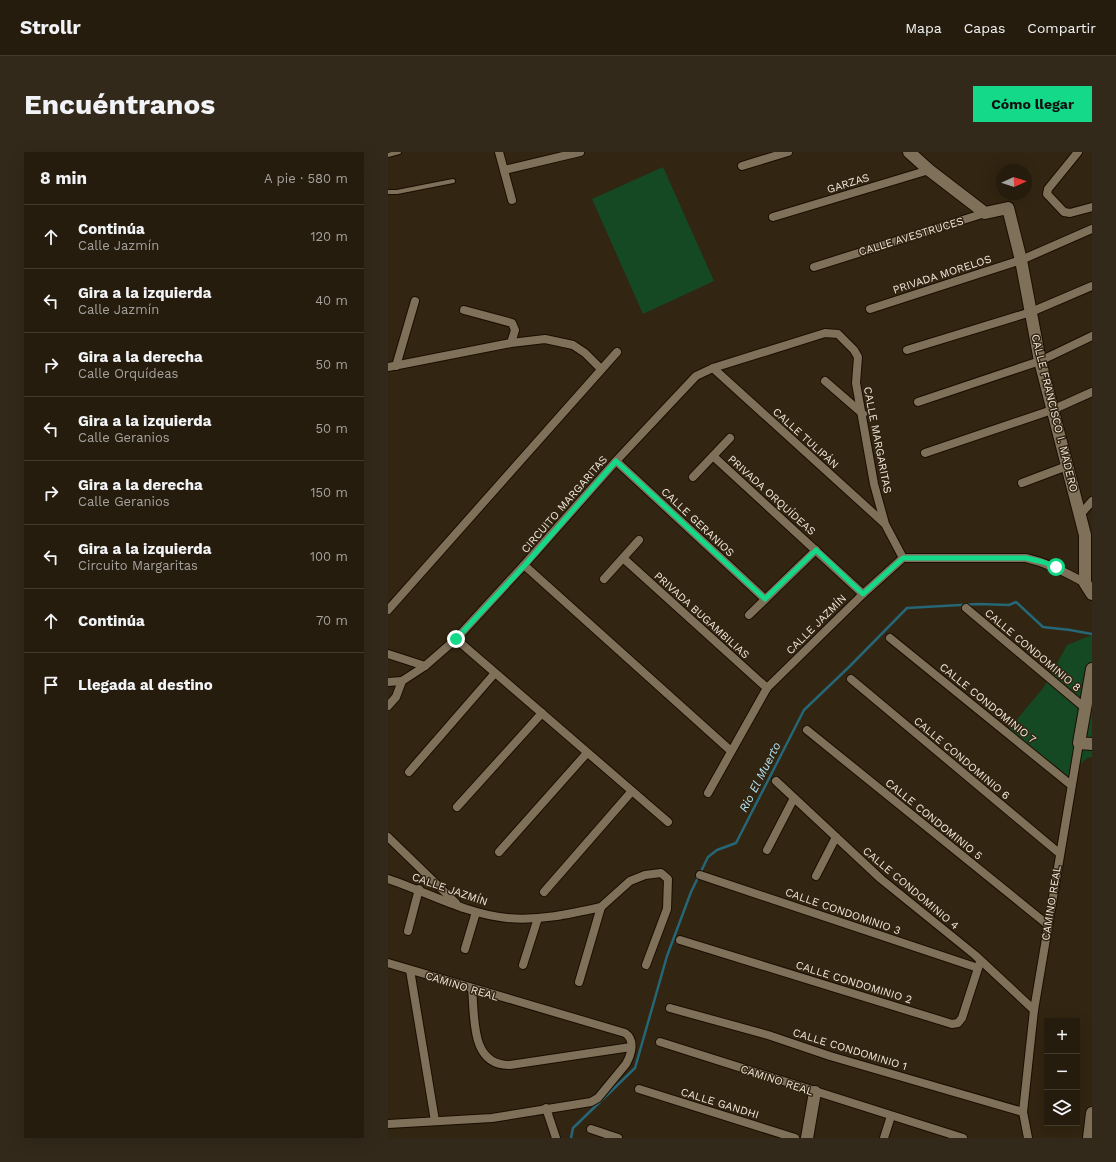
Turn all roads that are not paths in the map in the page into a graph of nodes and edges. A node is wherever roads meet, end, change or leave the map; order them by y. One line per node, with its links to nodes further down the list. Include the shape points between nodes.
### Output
1 (399, 152): 7 (lane)
2 (499, 152): 9 (street)
3 (580, 152): 9 (street)
4 (788, 152): 8 (street)
5 (909, 152): 10 (main road)
6 (1078, 152): 14 (street, via 1048,189 1047,194 1064,212 1070,213)
7 (388, 155)
8 (742, 166)
9 (504, 170): 13 (street)
10 (929, 170): 16 (main road); 17 (street, GARZAS)
11 (453, 181): 12 (lane)
12 (388, 192)
13 (512, 200)
14 (1092, 207)
15 (1008, 208): 16 (main road, CALLE AVESTRUCES); 19 (main road, CALLE FRANCISCO I. MADERO)
16 (985, 213): 20 (street, CALLE AVESTRUCES)
17 (772, 217)
18 (1092, 229): 19 (street, PRIVADA MORELOS)
19 (1021, 260): 23 (street, PRIVADA MORELOS); 25 (main road, CALLE FRANCISCO I. MADERO)
20 (814, 267)
21 (1092, 286): 25 (street)
22 (415, 301): 32 (street)
23 (870, 309)
24 (464, 310): 28 (street, via 512,323 515,330)
25 (1031, 312): 29 (street); 31 (main road, CALLE FRANCISCO I. MADERO)
26 (832, 332): 33 (street, CIRCUITO MARGARITAS); 39 (street, CALLE MARGARITAS, via 838,334 858,357 856,383)
27 (1092, 336): 31 (street)
28 (512, 343): 32 (street); 34 (street, via 545,339 573,345)
29 (906, 350)
30 (617, 352): 34 (street)
31 (1040, 361): 37 (street); 38 (main road, CALLE FRANCISCO I. MADERO)
32 (392, 367)
33 (713, 368): 43 (street, CIRCUITO MARGARITAS, via 696,376); 49 (street, CALLE TULIPÁN)
34 (601, 369): 61 (street)
35 (825, 381): 39 (street)
36 (1092, 392): 38 (street)
37 (918, 402)
38 (1052, 410): 41 (street); 44 (main road, CALLE FRANCISCO I. MADERO)
39 (863, 414): 49 (street, CALLE MARGARITAS, via 874,484)
40 (730, 438): 42 (street, PRIVADA ORQUÍDEAS)
41 (926, 453)
42 (713, 456): 45 (street, PRIVADA ORQUÍDEAS); 51 (street, PRIVADA ORQUÍDEAS)
43 (616, 461): 54 (street, CIRCUITO MARGARITAS); 59 (street, CALLE GERANIOS)
44 (1068, 466): 46 (street); 48 (main road, CALLE FRANCISCO I. MADERO)
45 (693, 476)
46 (1022, 483)
47 (1092, 501): 48 (street)
48 (1080, 515): 56 (main road, CALLE FRANCISCO I. MADERO, via 1085,535)
49 (885, 524): 53 (street, CALLE MARGARITAS)
50 (639, 540): 52 (street)
51 (816, 550): 57 (street, PRIVADA ORQUÍDEAS); 59 (street)
52 (623, 558): 55 (street); 72 (street, PRIVADA BUGAMBILIAS)
53 (903, 558): 56 (street, via 1026,558 1056,567); 57 (street, CALLE JAZMÍN)
54 (524, 566): 64 (street); 79 (street, CIRCUITO MARGARITAS)
55 (604, 579)
56 (1085, 583): 58 (main road)
57 (863, 594): 72 (street, CALLE JAZMÍN)
58 (1092, 594)
59 (765, 599): 62 (street)
60 (966, 608): 74 (street, CALLE CONDOMINIO 8)
61 (388, 610)
62 (749, 615)
63 (890, 638): 83 (street, CALLE CONDOMINIO 7)
64 (456, 639): 66 (street); 68 (street)
65 (388, 654): 66 (street)
66 (425, 666): 70 (street)
67 (1092, 669): 74 (main road, CAMINO REAL)
68 (495, 673): 75 (street); 81 (street)
69 (851, 679): 93 (street, CALLE CONDOMINIO 6)
70 (402, 680): 71 (street); 73 (street, via 396,697)
71 (388, 682)
72 (767, 688): 79 (street, CALLE JAZMÍN)
73 (388, 706)
74 (1085, 708): 77 (main road, CAMINO REAL)
75 (542, 713): 80 (street); 87 (street)
76 (807, 730): 103 (street, CALLE CONDOMINIO 5)
77 (1079, 743): 78 (main road); 83 (street, CAMINO REAL)
78 (1092, 744)
79 (731, 751): 85 (street, CALLE JAZMÍN)
80 (588, 753): 84 (street); 92 (street)
81 (409, 772)
82 (776, 781): 86 (street, CALLE CONDOMINIO 4)
83 (1071, 785): 93 (street, CAMINO REAL)
84 (632, 791): 88 (street); 98 (street)
85 (708, 793)
86 (794, 798): 90 (street, CALLE CONDOMINIO 4); 91 (street)
87 (457, 807)
88 (668, 822)
89 (388, 837): 99 (street)
90 (836, 837): 95 (street); 110 (street, CALLE CONDOMINIO 4, via 881,879 975,955)
91 (767, 850)
92 (499, 852)
93 (1059, 853): 103 (street, CAMINO REAL)
94 (700, 875): 110 (street, CALLE CONDOMINIO 3)
95 (816, 876)
96 (388, 879): 97 (street, CALLE JAZMÍN)
97 (419, 889): 99 (street, CALLE JAZMÍN); 104 (street)
98 (544, 892)
99 (459, 906): 101 (street, CALLE JAZMÍN)
100 (601, 907): 102 (street, CALLE JAZMÍN, via 568,915); 109 (street, via 630,881 650,874 665,875 668,879 667,909); 112 (street)
101 (476, 912): 102 (street, CALLE JAZMÍN, via 506,918); 106 (street)
102 (538, 918): 108 (street)
103 (1048, 925): 115 (street, CAMINO REAL)
104 (408, 931)
105 (680, 940): 110 (street, CALLE CONDOMINIO 2, via 952,1024 958,1023 962,1018)
106 (465, 949)
107 (388, 963): 111 (street, CAMINO REAL)
108 (523, 965)
109 (646, 965)
110 (979, 965): 115 (street, CALLE CONDOMINIO 4)
111 (410, 970): 113 (street, CAMINO REAL); 124 (street)
112 (579, 982)
113 (472, 989): 117 (street, CAMINO REAL, via 628,1035); 117 (street, via 477,1044 484,1055 497,1064 510,1065)
114 (670, 1008): 121 (street, CALLE CONDOMINIO 1)
115 (1034, 1010): 121 (street, CAMINO REAL)
116 (660, 1042): 119 (street, CAMINO REAL)
117 (632, 1047): 120 (street, via 626,1064 595,1100)
118 (639, 1089): 130 (street, CALLE GANDHI)
119 (814, 1092): 123 (street, CAMINO REAL); 131 (main road)
120 (546, 1108): 124 (street, via 492,1118); 128 (street)
121 (1023, 1112): 133 (street, CAMINO REAL)
122 (1092, 1113): 134 (main road)
123 (891, 1116): 127 (street, CAMINO REAL); 132 (street)
124 (435, 1121): 125 (street)
125 (388, 1124)
126 (592, 1129): 129 (street)
127 (958, 1137)
128 (556, 1138)
129 (618, 1138)
130 (795, 1138)
131 (807, 1138)
132 (884, 1138)
133 (1028, 1138)
134 (1089, 1138)

